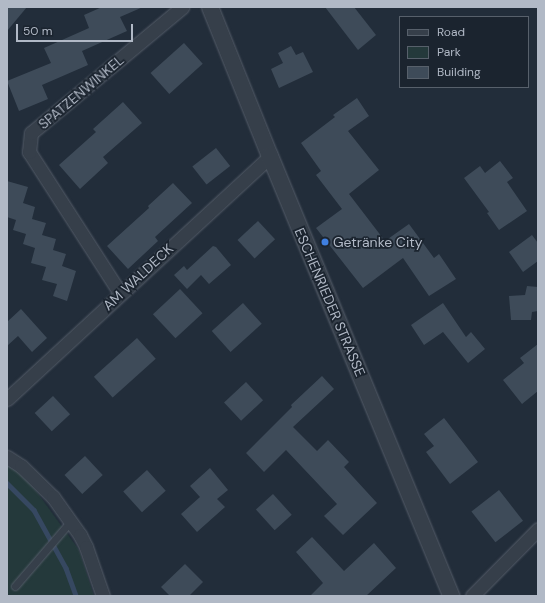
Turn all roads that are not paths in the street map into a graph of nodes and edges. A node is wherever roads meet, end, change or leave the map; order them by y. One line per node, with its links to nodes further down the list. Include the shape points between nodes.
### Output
1 (182, 7): 4 (street, SPATZENWINKEL, via 31,133 29,152)
2 (210, 7): 3 (street, ESCHENRIEDER STRASSE)
3 (270, 156): 4 (street, AM WALDECK); 11 (street, ESCHENRIEDER STRASSE)
4 (120, 293): 5 (street, AM WALDECK)
5 (7, 399)
6 (7, 457): 7 (street, via 21,466 53,497)
7 (70, 522): 9 (lane); 10 (street, via 86,547)
8 (538, 529): 12 (street)
9 (15, 586)
10 (103, 596)
11 (451, 596)
12 (472, 596)

